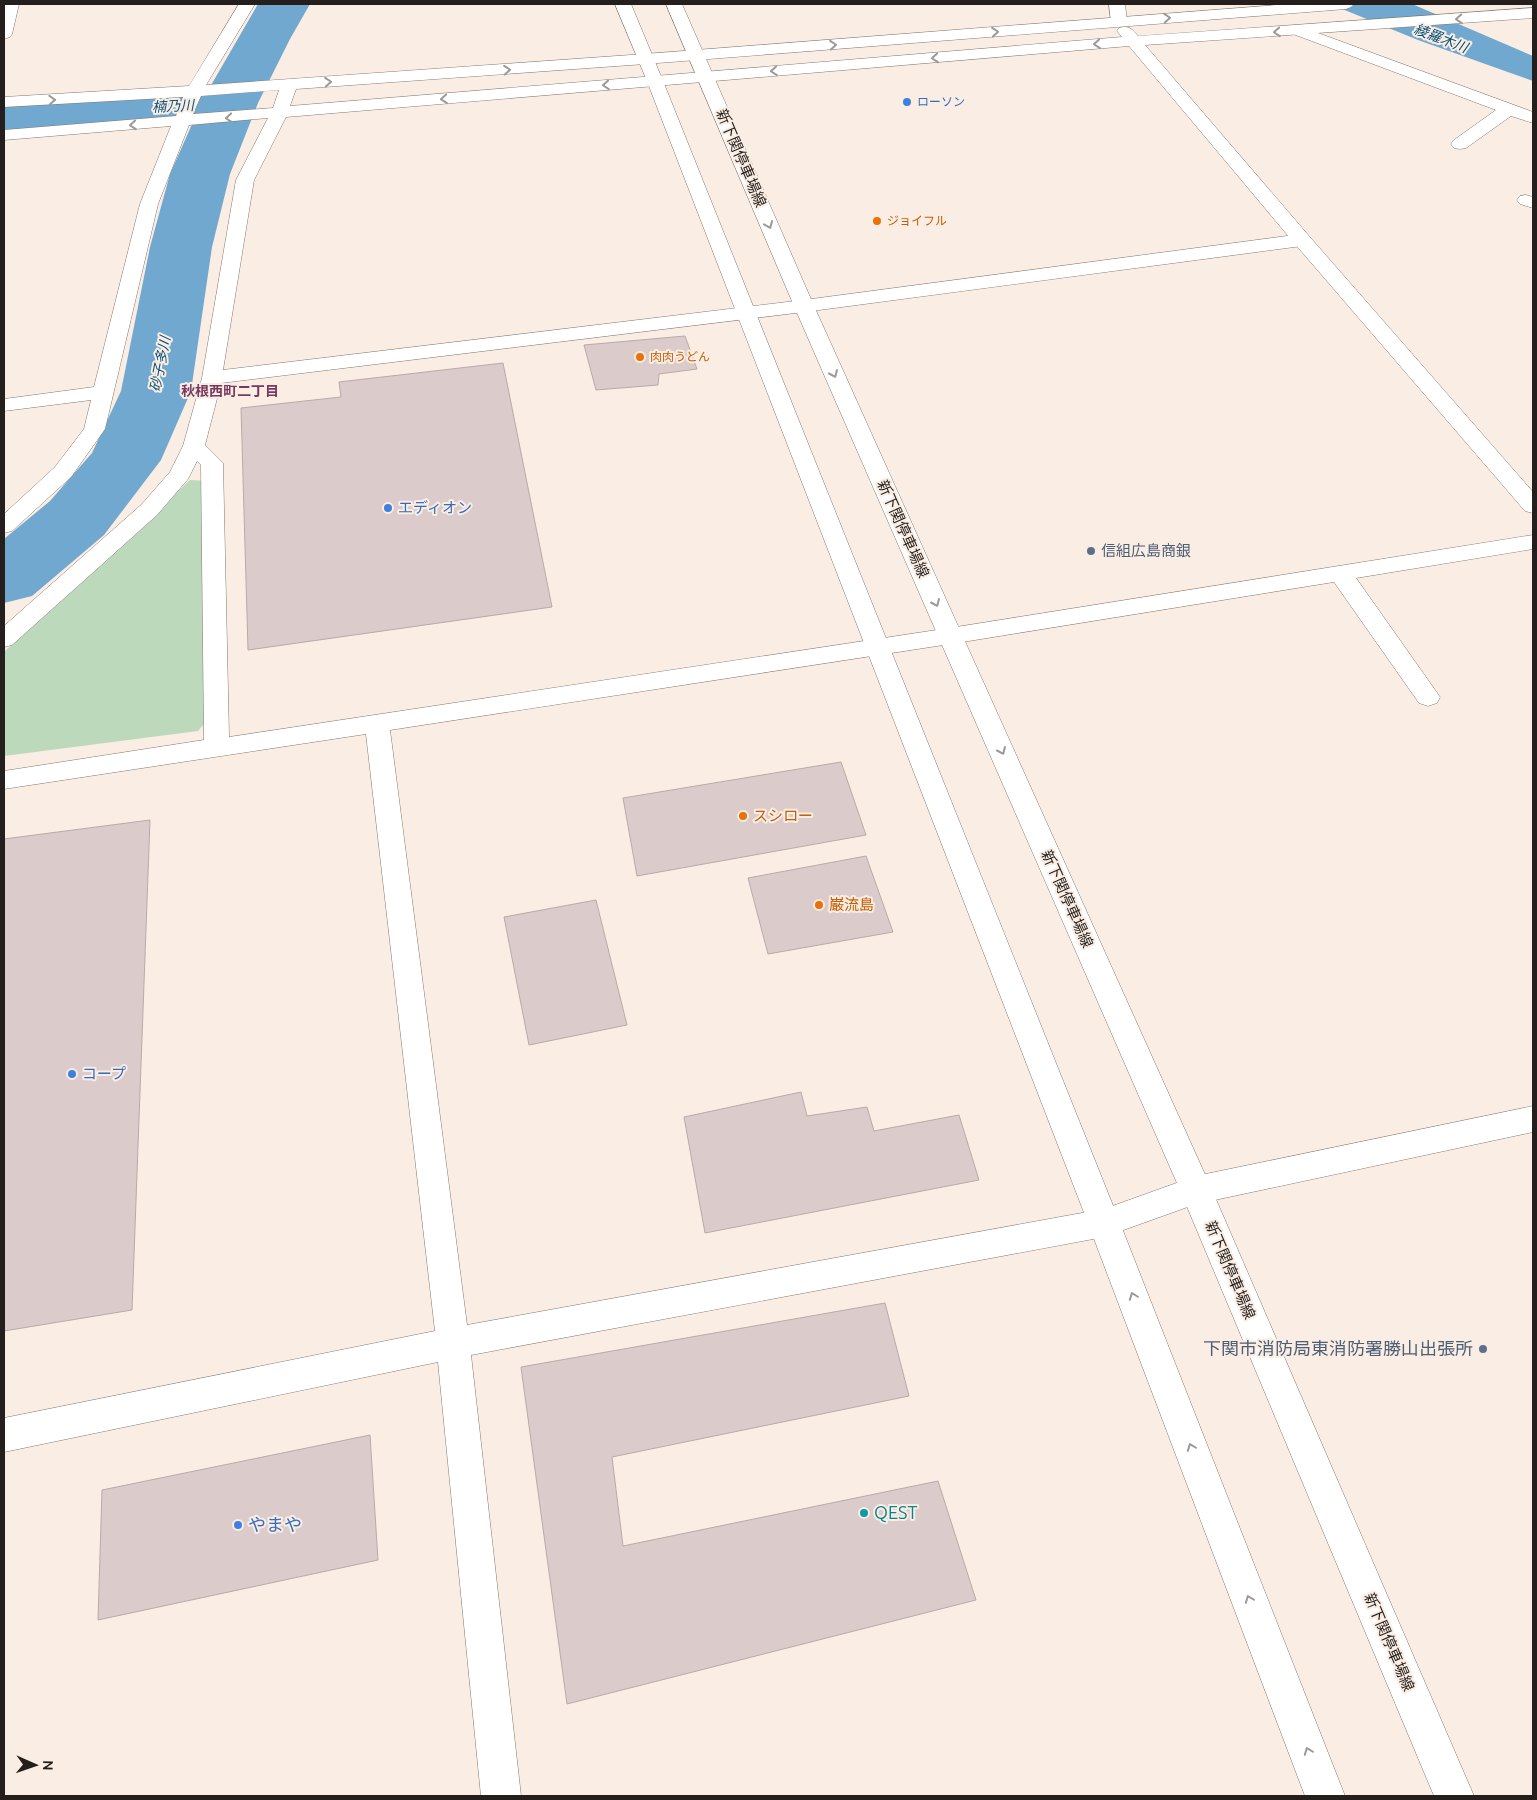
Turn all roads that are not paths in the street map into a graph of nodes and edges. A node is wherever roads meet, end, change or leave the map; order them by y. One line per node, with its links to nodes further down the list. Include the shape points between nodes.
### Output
1 (11, 4): 9 (street)
2 (247, 4): 14 (street)
3 (623, 4): 12 (street)
4 (674, 4): 11 (street, 新下関停車場線)
5 (1346, 4): 6 (street, one-way to 5)
6 (1118, 13): 10 (street); 11 (street, one-way to 6)
7 (1533, 13): 8 (street, one-way to 8)
8 (1299, 31): 10 (street, one-way to 10); 16 (street)
9 (4, 34)
10 (1132, 41): 11 (street, one-way to 11); 22 (street)
11 (702, 66): 12 (street); 12 (street); 23 (street, 新下関停車場線, one-way to 23)
12 (650, 70): 13 (street, one-way to 12); 17 (street, one-way to 17); 24 (street)
13 (284, 85): 14 (street); 17 (street)
14 (198, 93): 15 (street, one-way to 14); 19 (street)
15 (4, 102)
16 (1509, 109): 18 (street); 21 (street)
17 (272, 114): 19 (street, one-way to 19); 25 (street, via 245,180)
18 (1533, 118)
19 (187, 119): 20 (street, one-way to 20); 26 (street, via 149,204)
20 (4, 136)
21 (1460, 144)
22 (1302, 240): 23 (street); 29 (street)
23 (804, 306): 24 (street); 33 (street, 新下関停車場線, one-way to 33)
24 (744, 312): 25 (street); 35 (street)
25 (212, 378): 28 (street)
26 (102, 392): 27 (street); 30 (street, via 94,429 63,472)
27 (4, 405)
28 (194, 446): 34 (street, via 180,474 149,510); 38 (street, via 212,463)
29 (1533, 506)
30 (4, 526)
31 (1533, 542): 32 (street)
32 (1340, 573): 33 (street); 36 (street)
33 (950, 636): 35 (street); 41 (street, 新下関停車場線, one-way to 41)
34 (4, 639)
35 (876, 647): 37 (street); 42 (street)
36 (1428, 696)
37 (377, 724): 38 (street); 43 (street)
38 (217, 748): 39 (street)
39 (4, 780)
40 (1533, 1119): 41 (street)
41 (1196, 1190): 42 (street); 47 (street, 新下関停車場線)
42 (1104, 1223): 43 (street); 46 (street, one-way to 42)
43 (453, 1343): 44 (street); 45 (street)
44 (4, 1435)
45 (501, 1796)
46 (1325, 1796)
47 (1454, 1796)

